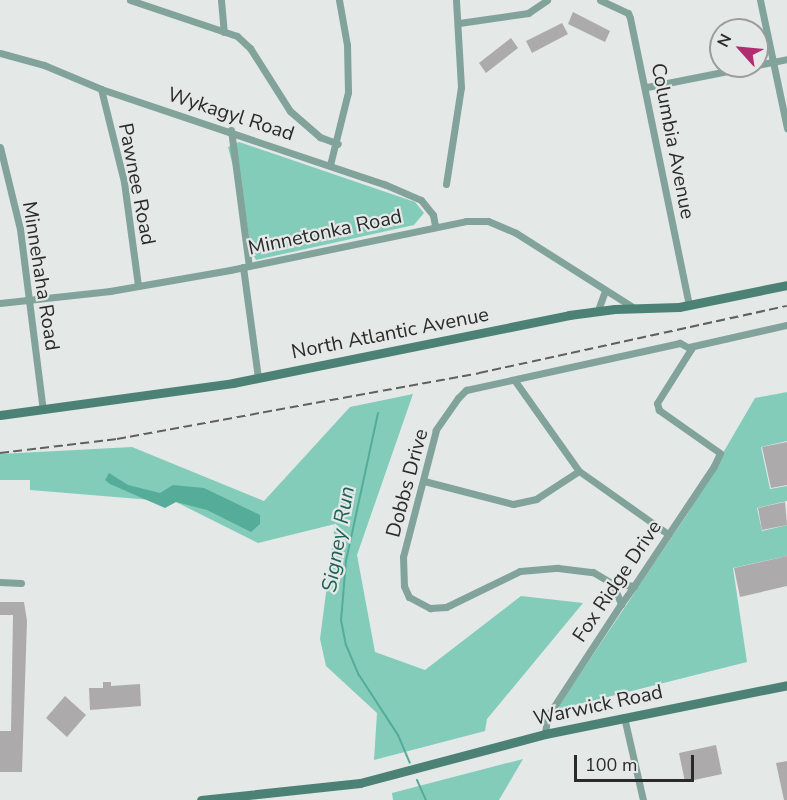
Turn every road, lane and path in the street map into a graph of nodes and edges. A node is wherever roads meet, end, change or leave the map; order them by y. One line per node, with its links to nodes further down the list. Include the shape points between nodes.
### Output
1 (130, 0): 9 (street)
2 (220, 0): 9 (street)
3 (339, 0): 19 (street, via 348,92)
4 (456, 0): 8 (street)
5 (547, 0): 8 (street, via 528,13)
6 (600, 0): 15 (street, Columbia Avenue, via 628,13)
7 (760, 0): 12 (street)
8 (459, 23): 22 (street, via 458,121)
9 (224, 32): 19 (street, via 237,36 250,48 298,118 320,137)
10 (0, 53): 16 (street, Wykagyl Road, via 44,65)
11 (787, 59): 12 (street)
12 (773, 62): 13 (street); 17 (street)
13 (769, 63)
14 (709, 75): 15 (street)
15 (647, 87): 30 (street, Columbia Avenue)
16 (101, 88): 18 (street, Wykagyl Road); 26 (street, Pawnee Road, via 124,182)
17 (787, 128)
18 (231, 130): 21 (street, Wykagyl Road); 24 (street)
19 (338, 144): 21 (street)
20 (0, 147): 28 (street, Minnehaha Road)
21 (330, 165): 23 (street, Wykagyl Road, via 421,200 433,215)
22 (446, 184)
23 (435, 225): 24 (street, Minnetonka Road); 27 (street, Minnetonka Road, via 466,220 501,225)
24 (246, 266): 26 (street, Minnetonka Road); 35 (street)
25 (787, 285): 30 (street, North Atlantic Avenue)
26 (138, 286): 28 (street, Minnetonka Road)
27 (605, 291): 31 (street, Minnetonka Road); 32 (street)
28 (31, 300): 29 (street, Minnetonka Road); 37 (street, Minnehaha Road)
29 (0, 303)
30 (689, 305): 31 (street, North Atlantic Avenue)
31 (634, 308): 32 (street, North Atlantic Avenue)
32 (598, 310): 35 (street, North Atlantic Avenue)
33 (787, 325): 34 (street, Dobbs Drive)
34 (687, 346): 36 (street, Dobbs Drive, via 657,345); 41 (street, Fox Ridge Drive, via 689,353 657,403 659,410 720,453)
35 (258, 378): 37 (street, North Atlantic Avenue)
36 (515, 381): 39 (street); 40 (street, Dobbs Drive, via 466,390 458,398 436,430)
37 (43, 410): 38 (street, North Atlantic Avenue)
38 (0, 415)
39 (579, 471): 40 (street, via 536,499 513,504); 41 (street)
40 (424, 481): 44 (street, Dobbs Drive, via 403,557 404,586 415,603 430,608 446,607 520,571 558,568 593,572)
41 (668, 534): 45 (street, Fox Ridge Drive)
42 (0, 582): 43 (street)
43 (21, 583)
44 (613, 584): 45 (street, Dobbs Drive); 46 (street)
45 (634, 586): 46 (street, Fox Ridge Drive)
46 (621, 604): 49 (street, Fox Ridge Drive, via 547,717)
47 (787, 685): 48 (street, Warwick Road)
48 (624, 717): 49 (street, Warwick Road); 51 (street)
49 (545, 734): 50 (street, Warwick Road, via 360,783)
50 (201, 800)
51 (643, 800)

